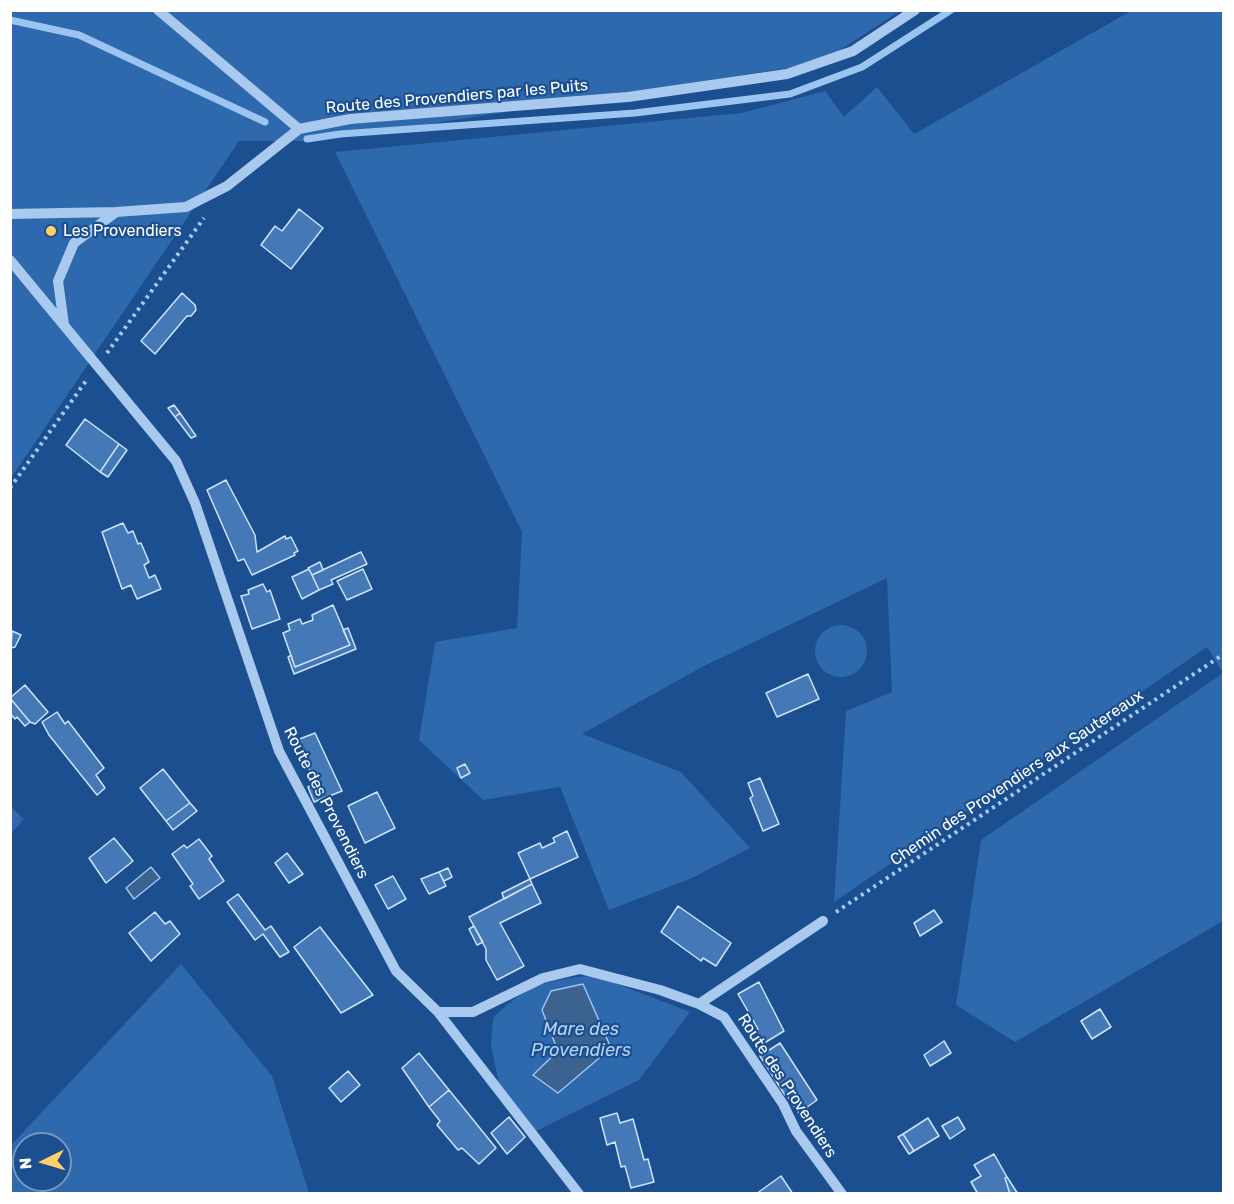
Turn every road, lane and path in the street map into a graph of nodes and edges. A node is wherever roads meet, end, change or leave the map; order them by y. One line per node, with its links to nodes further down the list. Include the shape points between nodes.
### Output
1 (158, 10): 3 (street)
2 (915, 10): 3 (street, Route des Provendiers par les Puits, via 853,51 787,74 628,97 350,119)
3 (299, 129): 4 (street, Route des Provendiers par les Puits, via 227,186 186,207)
4 (116, 212): 6 (street, Route des Provendiers par les Puits); 8 (street, via 74,243 58,281)
5 (208, 213): 9 (path)
6 (10, 214)
7 (10, 260): 8 (street, Route des Provendiers)
8 (64, 326): 9 (street, Route des Provendiers)
9 (98, 366): 10 (path); 14 (street, Route des Provendiers, via 176,461 195,503 279,751 396,971)
10 (10, 488)
11 (1224, 654): 12 (path, Chemin des Provendiers aux Sautereaux)
12 (823, 921): 13 (street)
13 (699, 1004): 14 (street, Route des Provendiers, via 580,969 543,978 473,1012); 16 (street, Route des Provendiers, via 724,1017 783,1104 795,1131)
14 (438, 1012): 15 (street)
15 (579, 1194)
16 (842, 1194)

